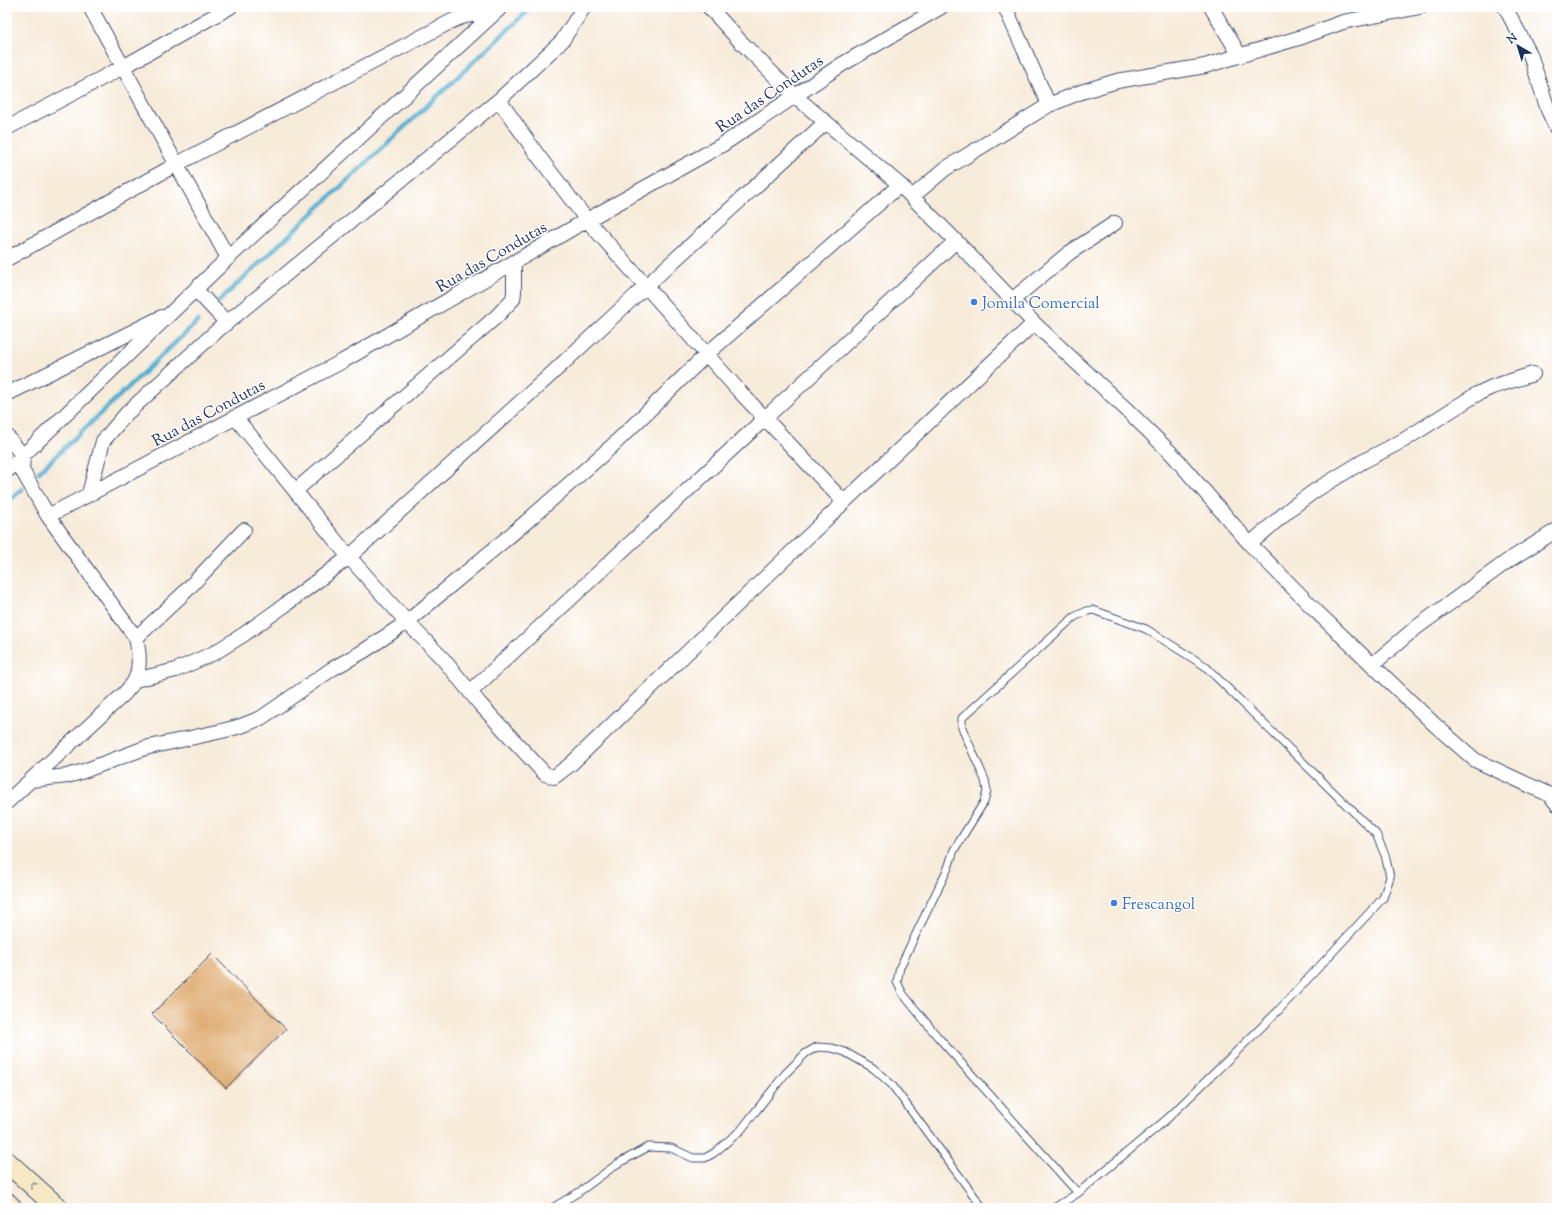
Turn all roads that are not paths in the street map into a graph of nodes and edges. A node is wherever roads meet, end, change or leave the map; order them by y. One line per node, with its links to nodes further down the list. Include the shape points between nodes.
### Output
1 (90, 7): 12 (street)
2 (230, 7): 12 (street)
3 (709, 7): 13 (street)
4 (940, 7): 13 (street, Rua das Condutas, via 841,65)
5 (1004, 7): 15 (street)
6 (1211, 7): 11 (street)
7 (1420, 7): 11 (street, via 1343,22)
8 (1505, 7): 18 (street, via 1530,54 1548,110)
9 (500, 8): 19 (street, via 454,20); 25 (street)
10 (578, 9): 14 (street, via 562,41)
11 (1240, 56): 15 (street, via 1205,66 1117,81)
12 (123, 67): 17 (street); 19 (street)
13 (795, 96): 16 (street); 22 (street, Rua das Condutas, via 722,145)
14 (499, 100): 22 (street); 32 (street)
15 (1049, 105): 21 (street, via 945,169)
16 (826, 122): 20 (street); 28 (street)
17 (7, 128)
18 (1557, 129)
19 (177, 164): 25 (street); 26 (street)
20 (900, 185): 21 (street); 34 (street)
21 (912, 197): 24 (street)
22 (587, 220): 27 (street, Rua das Condutas); 28 (street)
23 (1115, 223): 30 (street, via 1069,253)
24 (956, 241): 30 (street); 38 (street)
25 (228, 258): 29 (street)
26 (7, 259)
27 (514, 262): 37 (street, Rua das Condutas, via 343,360); 41 (street, via 514,292 511,301 497,316)
28 (646, 286): 34 (street); 48 (street)
29 (196, 290): 31 (street); 32 (street)
30 (1012, 300): 33 (street)
31 (174, 310): 36 (street); 40 (street)
32 (227, 323): 42 (street, via 127,414 103,442)
33 (1034, 323): 43 (street); 47 (street, via 1172,454)
34 (706, 354): 38 (street); 49 (street, via 611,447)
35 (1533, 374): 47 (street, via 1477,394 1404,440 1362,462 1316,490)
36 (7, 394)
37 (235, 417): 41 (street); 42 (street, Rua das Condutas)
38 (765, 418): 43 (street); 53 (street)
39 (7, 436): 40 (street)
40 (13, 467): 44 (street)
41 (295, 491): 48 (street)
42 (89, 494): 44 (street, Rua das Condutas)
43 (844, 502): 53 (street, via 571,764 554,777 545,774)
44 (48, 516): 50 (street)
45 (244, 530): 50 (street, via 184,593)
46 (1557, 530): 51 (street, via 1509,560 1413,630)
47 (1250, 544): 51 (street)
48 (349, 557): 49 (street); 52 (street, via 243,635 214,653 176,670)
49 (407, 622): 53 (street, via 443,658); 54 (street, via 254,720 222,731 145,748 67,776)
50 (136, 638): 52 (street, via 139,656)
51 (1372, 665): 56 (street, via 1474,760)
52 (135, 680): 54 (street, via 111,706)
53 (470, 692)
54 (31, 780): 55 (street)
55 (10, 794)
56 (1555, 795)
57 (7, 1162): 61 (main road, one-way to 57)
58 (1078, 1193): 58 (lane, via 1167,1119 1277,1012 1382,898 1390,877 1386,855 1376,834 1205,666 1146,629 1093,610 1074,617 962,718 962,728 985,780 987,791 984,802 954,850 948,868 900,967 897,982 903,994 936,1036); 64 (lane)
59 (7, 1204): 60 (main road)
60 (12, 1208)
61 (58, 1208)
62 (552, 1208): 63 (lane, via 617,1164 648,1147 671,1148 693,1158 705,1158 714,1153 741,1130 790,1069 806,1053 817,1047 845,1052 872,1068 892,1085)
63 (983, 1208)
64 (1054, 1208)

